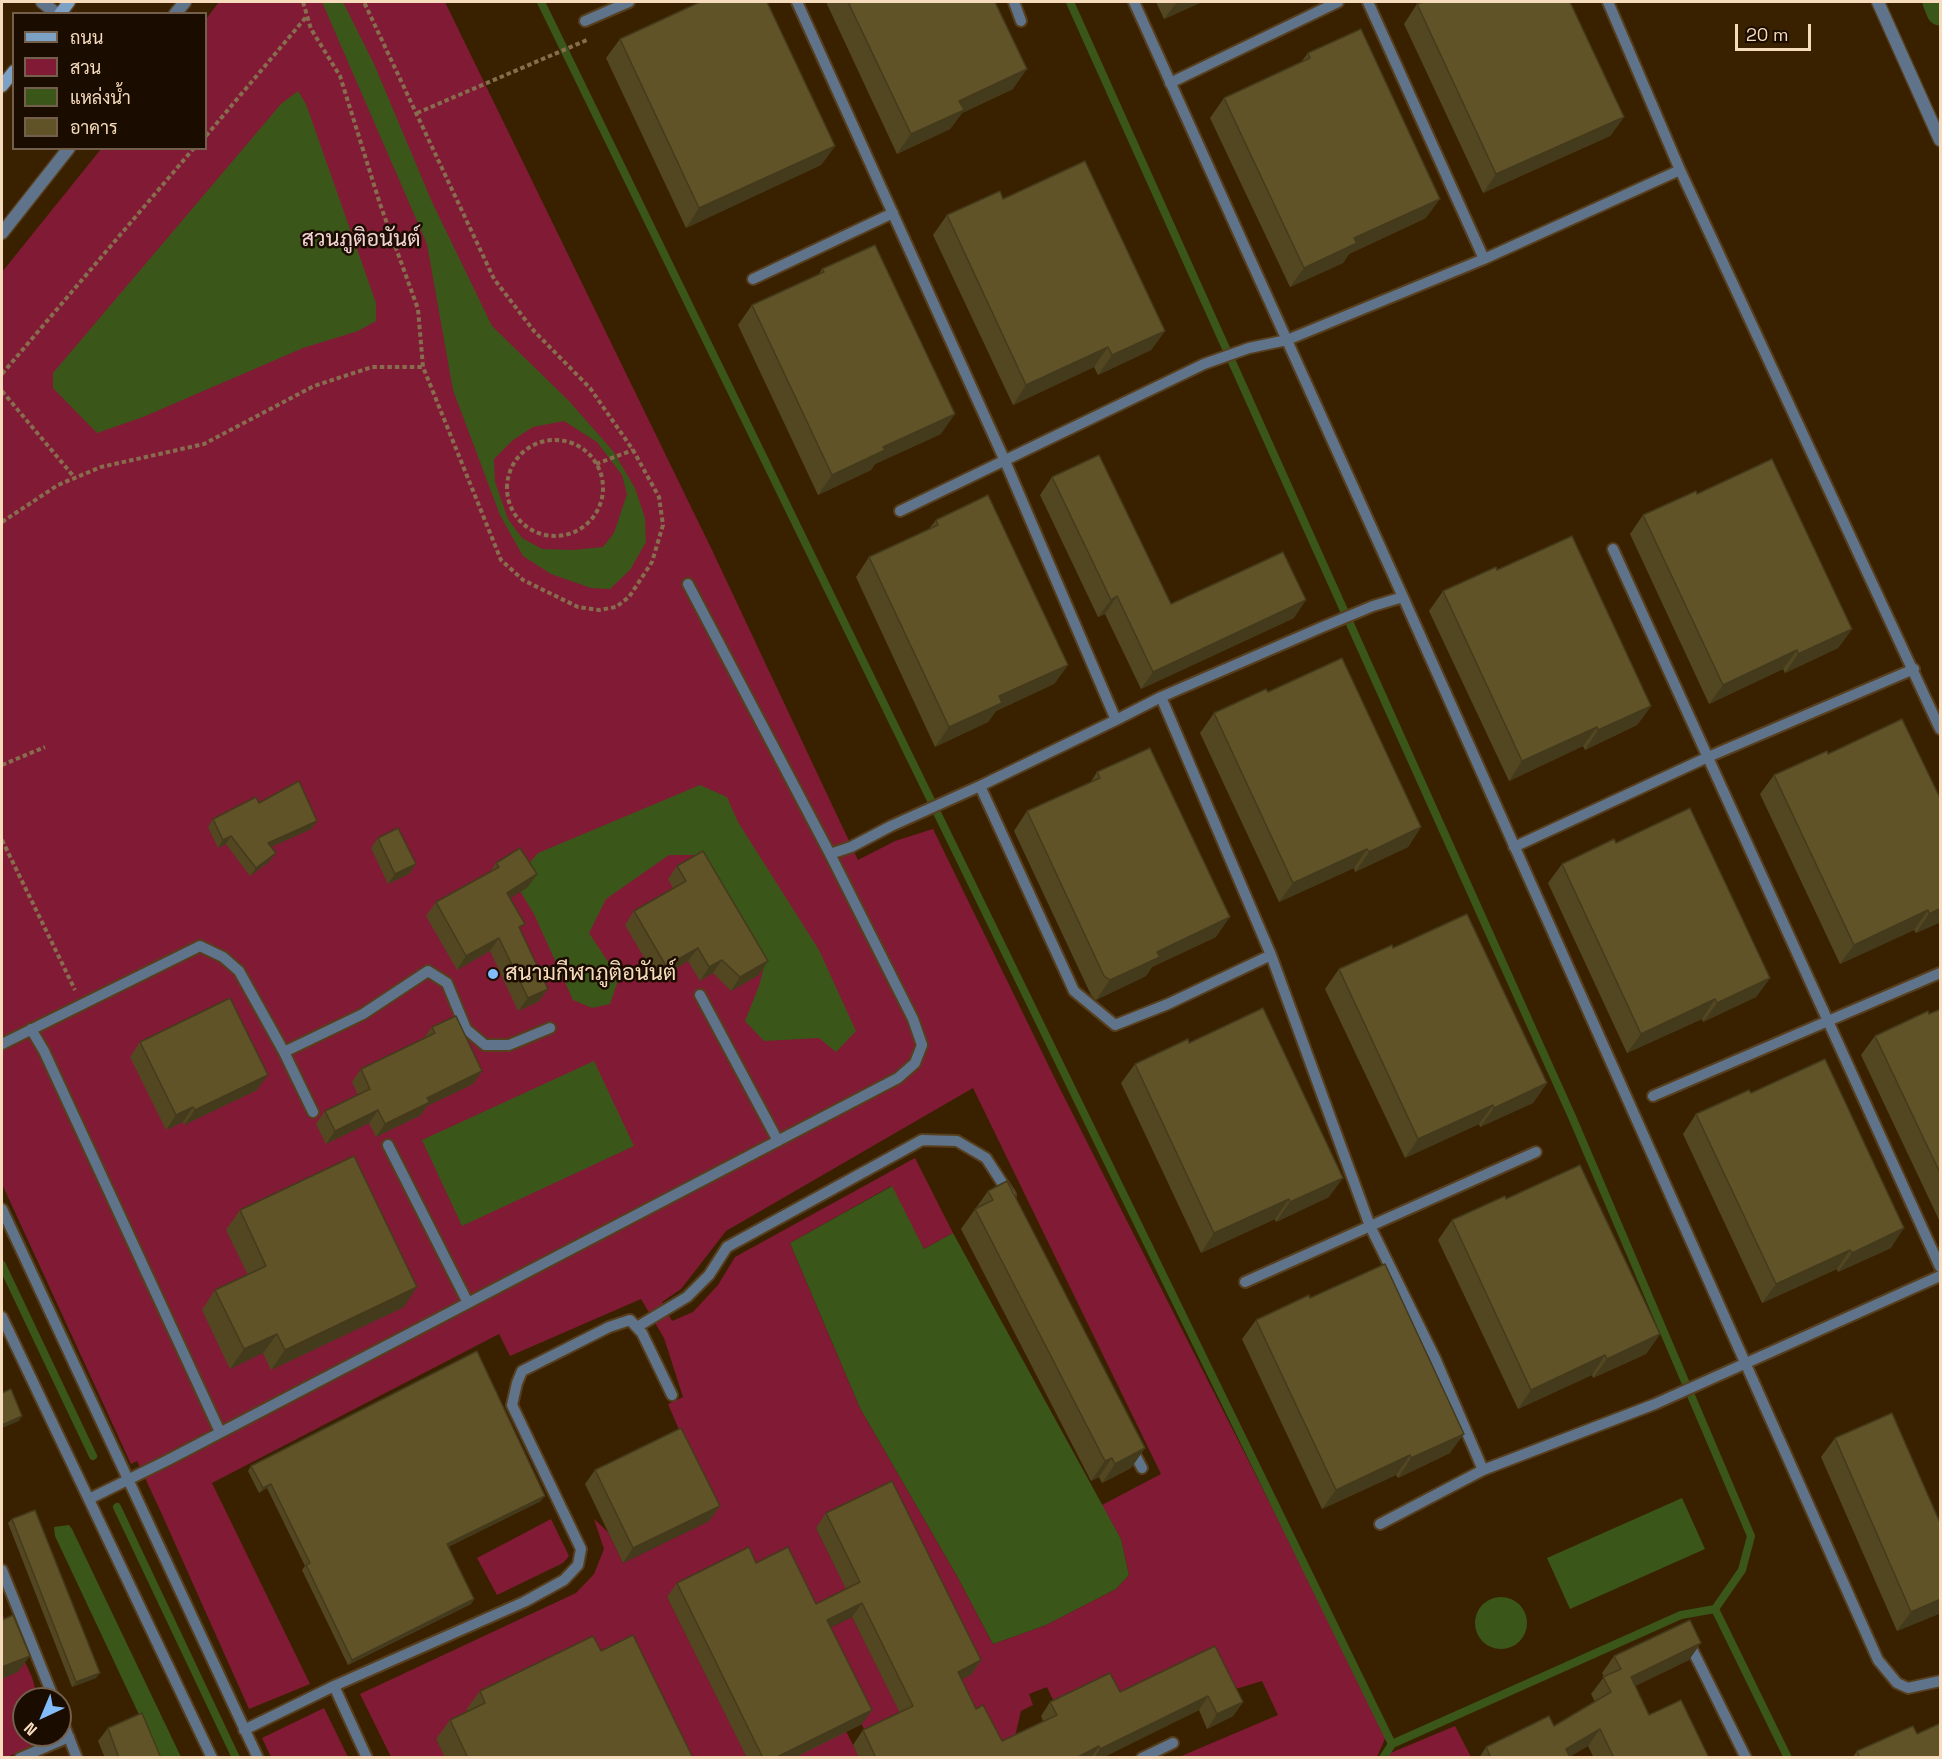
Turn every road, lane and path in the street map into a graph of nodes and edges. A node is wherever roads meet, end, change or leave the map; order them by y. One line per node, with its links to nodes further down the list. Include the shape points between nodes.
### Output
1 (42, 2): 12 (street)
2 (303, 2): 13 (path)
3 (364, 2): 20 (path)
4 (629, 2): 14 (lane)
5 (797, 2): 26 (lane)
6 (1014, 2): 15 (lane)
7 (1134, 2): 18 (lane)
8 (1338, 2): 18 (lane)
9 (1368, 2): 28 (lane)
10 (1608, 2): 25 (lane)
11 (1878, 2): 22 (street)
12 (55, 12)
13 (307, 16): 21 (path); 31 (path, via 340,76 418,309)
14 (585, 21)
15 (1021, 21)
16 (578, 43): 20 (path)
17 (12, 74): 19 (main road)
18 (1170, 83): 30 (lane)
19 (2, 86)
20 (417, 113): 34 (path, via 494,279 534,331 590,388)
21 (207, 135)
22 (1941, 140)
23 (67, 150): 27 (street)
24 (192, 150): 32 (path)
25 (1680, 170): 28 (lane); 43 (lane)
26 (893, 213): 29 (lane); 35 (lane)
27 (2, 233)
28 (1484, 259): 30 (lane)
29 (753, 279)
30 (1287, 340): 35 (lane, via 1204,364); 42 (lane)
31 (423, 367): 34 (path, via 501,560 523,580 578,607 615,607 629,597 652,562 663,525 659,497); 37 (path, via 372,368 314,386 204,444 101,467)
32 (2, 374)
33 (2, 391): 37 (path)
34 (633, 450): 36 (path)
35 (1005, 461): 38 (lane); 45 (lane)
36 (596, 464): 36 (path, via 603,495 598,510 575,532 543,535 529,529 509,504 510,472 528,448 558,440 586,452)
37 (75, 478): 39 (path)
38 (900, 511)
39 (2, 522)
40 (1613, 549): 48 (lane)
41 (688, 584): 53 (lane)
42 (1403, 597): 44 (lane, via 1362,610); 52 (lane)
43 (1914, 669): 46 (lane); 48 (lane)
44 (1161, 697): 45 (lane); 54 (lane)
45 (1116, 720): 50 (lane)
46 (1941, 729)
47 (45, 747): 49 (path)
48 (1708, 757): 52 (lane); 58 (lane)
49 (2, 765)
50 (980, 786): 53 (lane); 54 (lane, via 1074,991 1115,1025)
51 (2, 840): 57 (path)
52 (1514, 847): 77 (lane)
53 (830, 854): 65 (lane, via 913,1019 922,1045 915,1063 898,1077)
54 (1271, 955): 70 (lane)
55 (1941, 973): 58 (lane)
56 (700, 995): 65 (lane)
57 (82, 1005): 60 (lane); 62 (lane, via 200,946 224,957 239,971)
58 (1828, 1022): 63 (lane); 71 (lane)
59 (550, 1028): 62 (lane, via 509,1044 485,1046 466,1029 447,983 428,971 363,1014)
60 (31, 1029): 61 (lane); 79 (lane)
61 (2, 1044)
62 (284, 1052): 64 (lane)
63 (1653, 1096)
64 (313, 1112)
65 (778, 1141): 74 (lane)
66 (388, 1145): 74 (lane)
67 (1536, 1152): 70 (lane)
68 (1014, 1205): 76 (lane, via 986,1158 957,1141 922,1140 727,1246 709,1275 687,1297)
69 (2, 1209): 83 (lane)
70 (1370, 1226): 73 (lane); 82 (lane, via 1435,1358)
71 (1941, 1267)
72 (1941, 1276): 77 (lane)
73 (1245, 1282)
74 (468, 1303): 79 (lane)
75 (2, 1317): 84 (lane)
76 (637, 1327): 78 (lane); 89 (lane, via 630,1320 609,1327 522,1371 517,1383 512,1405 581,1549 578,1565 564,1580 524,1602)
77 (1746, 1363): 82 (lane, via 1654,1404); 88 (lane, via 1878,1660 1898,1683 1908,1688)
78 (672, 1395)
79 (220, 1432): 83 (lane)
80 (1126, 1437): 81 (lane)
81 (1142, 1468)
82 (1483, 1470): 85 (lane)
83 (129, 1480): 84 (lane); 91 (lane)
84 (89, 1499): 95 (lane)
85 (1380, 1524)
86 (2, 1570): 90 (lane)
87 (1692, 1649): 99 (lane)
88 (1941, 1681)
89 (334, 1686): 91 (lane); 97 (lane)
90 (49, 1687)
91 (244, 1730): 96 (lane)
92 (1173, 1743): 98 (lane)
93 (46, 1747): 94 (lane)
94 (20, 1758)
95 (212, 1758)
96 (258, 1758)
97 (367, 1758)
98 (1142, 1758)
99 (1746, 1758)

